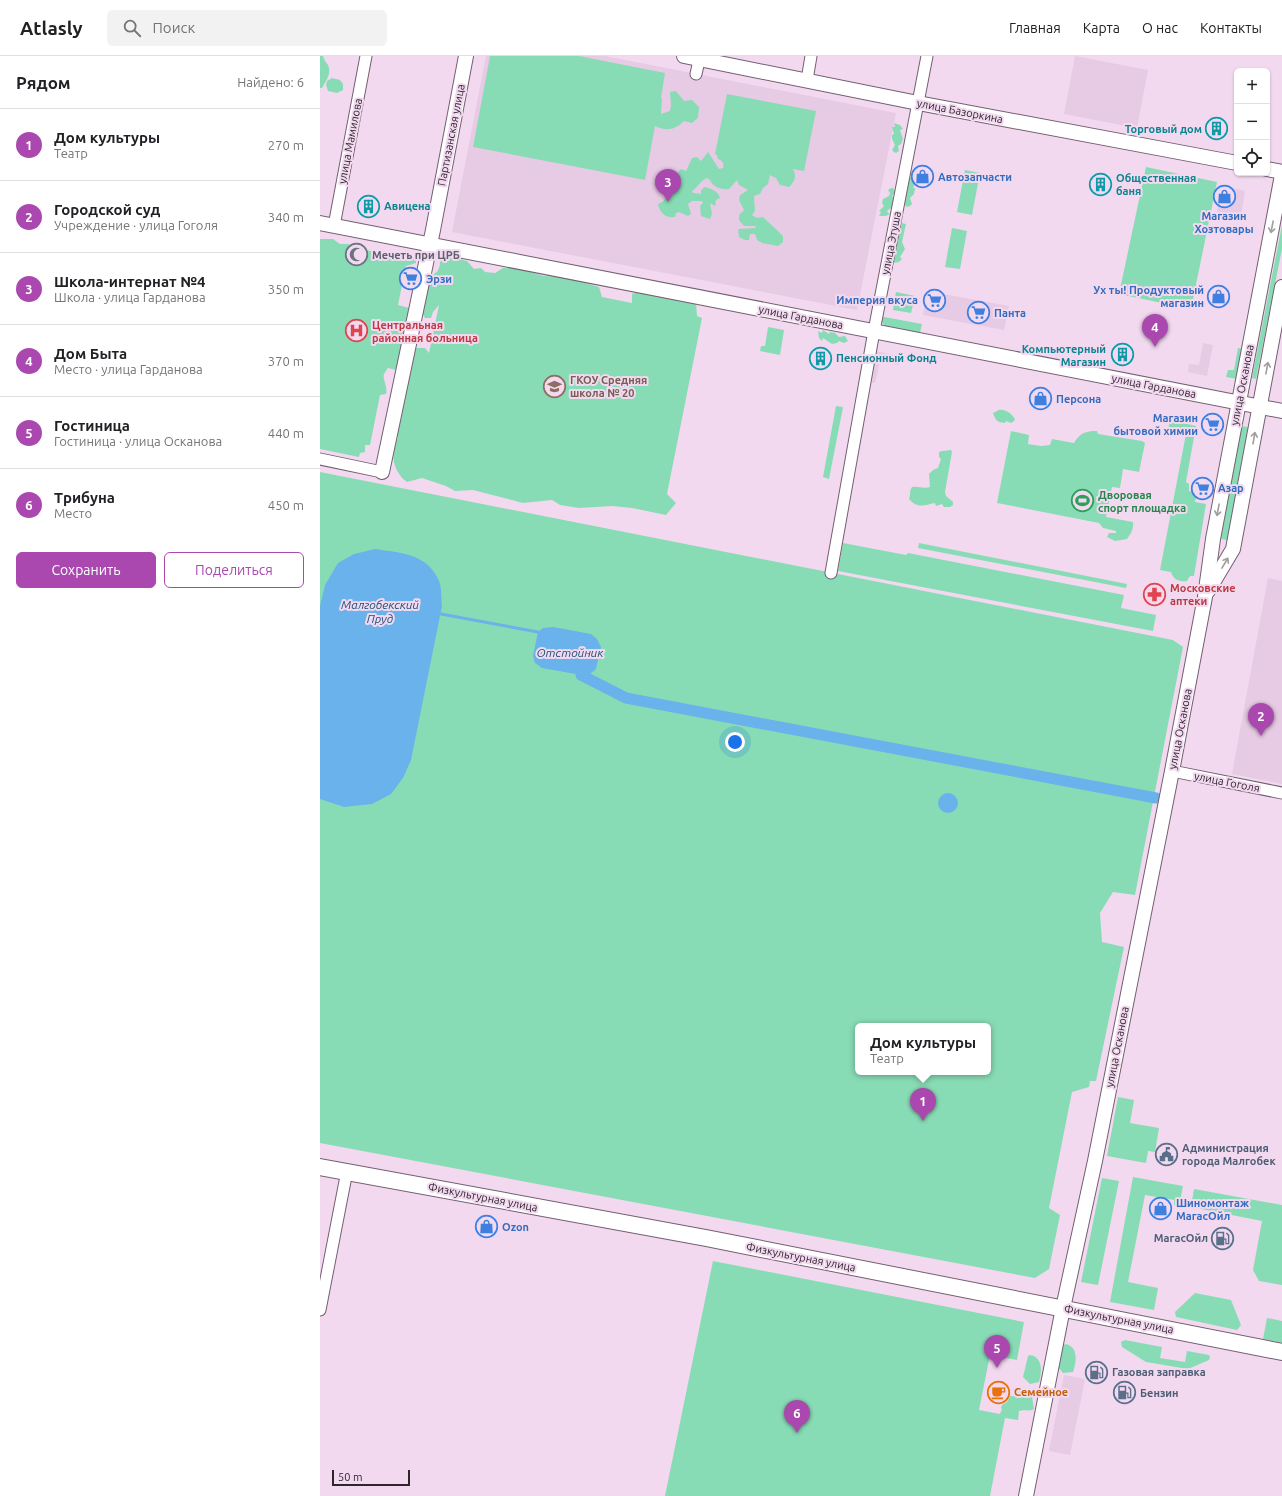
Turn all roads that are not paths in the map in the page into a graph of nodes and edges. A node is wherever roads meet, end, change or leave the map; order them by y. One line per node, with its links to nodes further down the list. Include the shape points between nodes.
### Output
1 (366, 56): 14 (street, улица Мамилова)
2 (466, 56): 15 (street, Партизанская улица)
3 (684, 56): 6 (street, улица Базоркина)
4 (811, 56): 8 (street)
5 (927, 56): 9 (street, улица Этуша)
6 (700, 58): 7 (street); 8 (street, улица Базоркина)
7 (696, 74)
8 (807, 80): 9 (street, улица Базоркина)
9 (918, 103): 10 (street, улица Базоркина); 17 (street, улица Этуша)
10 (1234, 162)
11 (1270, 170): 12 (street)
12 (1282, 173): 18 (street, улица Осканова, one-way to 18)
13 (320, 223): 14 (street, улица Гарданова)
14 (334, 226): 15 (street, улица Гарданова)
15 (430, 245): 17 (street, улица Гарданова); 22 (street, Партизанская улица)
16 (1282, 287): 19 (street, улица Осканова, one-way to 16)
17 (874, 331): 18 (street, улица Гарданова); 23 (street, улица Этуша)
18 (1239, 402): 19 (street, улица Гарданова); 24 (street, улица Осканова, one-way to 24, via 1213,539)
19 (1260, 406): 20 (street, улица Гарданова); 24 (street, улица Осканова, one-way to 19, via 1233,549)
20 (1282, 411)
21 (320, 459): 22 (street)
22 (382, 472)
23 (831, 573)
24 (1205, 597): 25 (street, улица Осканова)
25 (1172, 771): 26 (street, улица Гоголя); 29 (street, улица Осканова, via 1095,1161)
26 (1282, 793)
27 (320, 1166): 28 (main road, Физкультурная улица)
28 (347, 1171): 29 (main road, Физкультурная улица); 30 (street)
29 (1063, 1308): 31 (main road, Физкультурная улица); 32 (street, улица Осканова)
30 (320, 1310)
31 (1282, 1352)
32 (1026, 1496)

